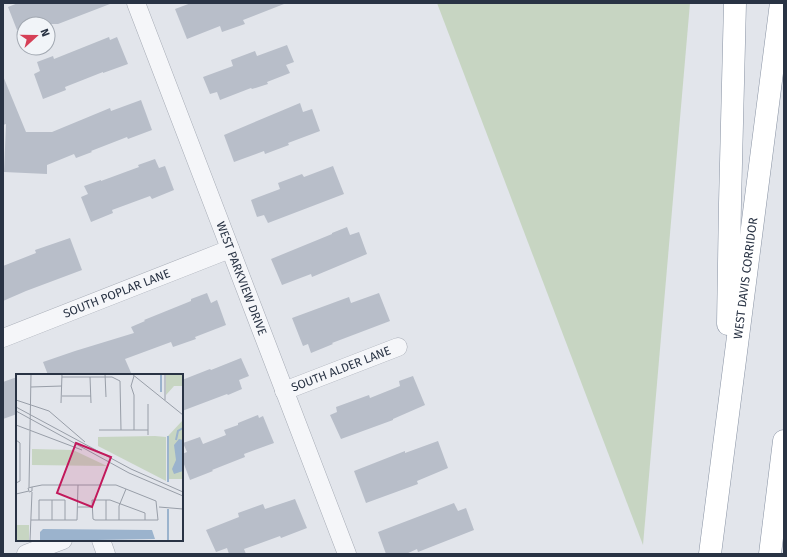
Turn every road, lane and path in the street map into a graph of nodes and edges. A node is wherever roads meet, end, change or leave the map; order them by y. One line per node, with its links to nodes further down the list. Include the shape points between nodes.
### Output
1 (136, 3): 4 (street, WEST PARKVIEW DRIVE)
2 (735, 3): 8 (highway)
3 (781, 3): 8 (highway, WEST DAVIS CORRIDOR)
4 (230, 249): 5 (street, SOUTH POPLAR LANE); 7 (street, WEST PARKVIEW DRIVE)
5 (3, 338)
6 (398, 347): 7 (street, SOUTH ALDER LANE)
7 (284, 391): 14 (street, WEST PARKVIEW DRIVE)
8 (728, 418): 15 (highway, WEST DAVIS CORRIDOR)
9 (784, 441): 16 (highway)
10 (60, 541): 12 (street)
11 (101, 541): 13 (street)
12 (26, 554)
13 (106, 554)
14 (347, 554)
15 (710, 554)
16 (770, 554)

